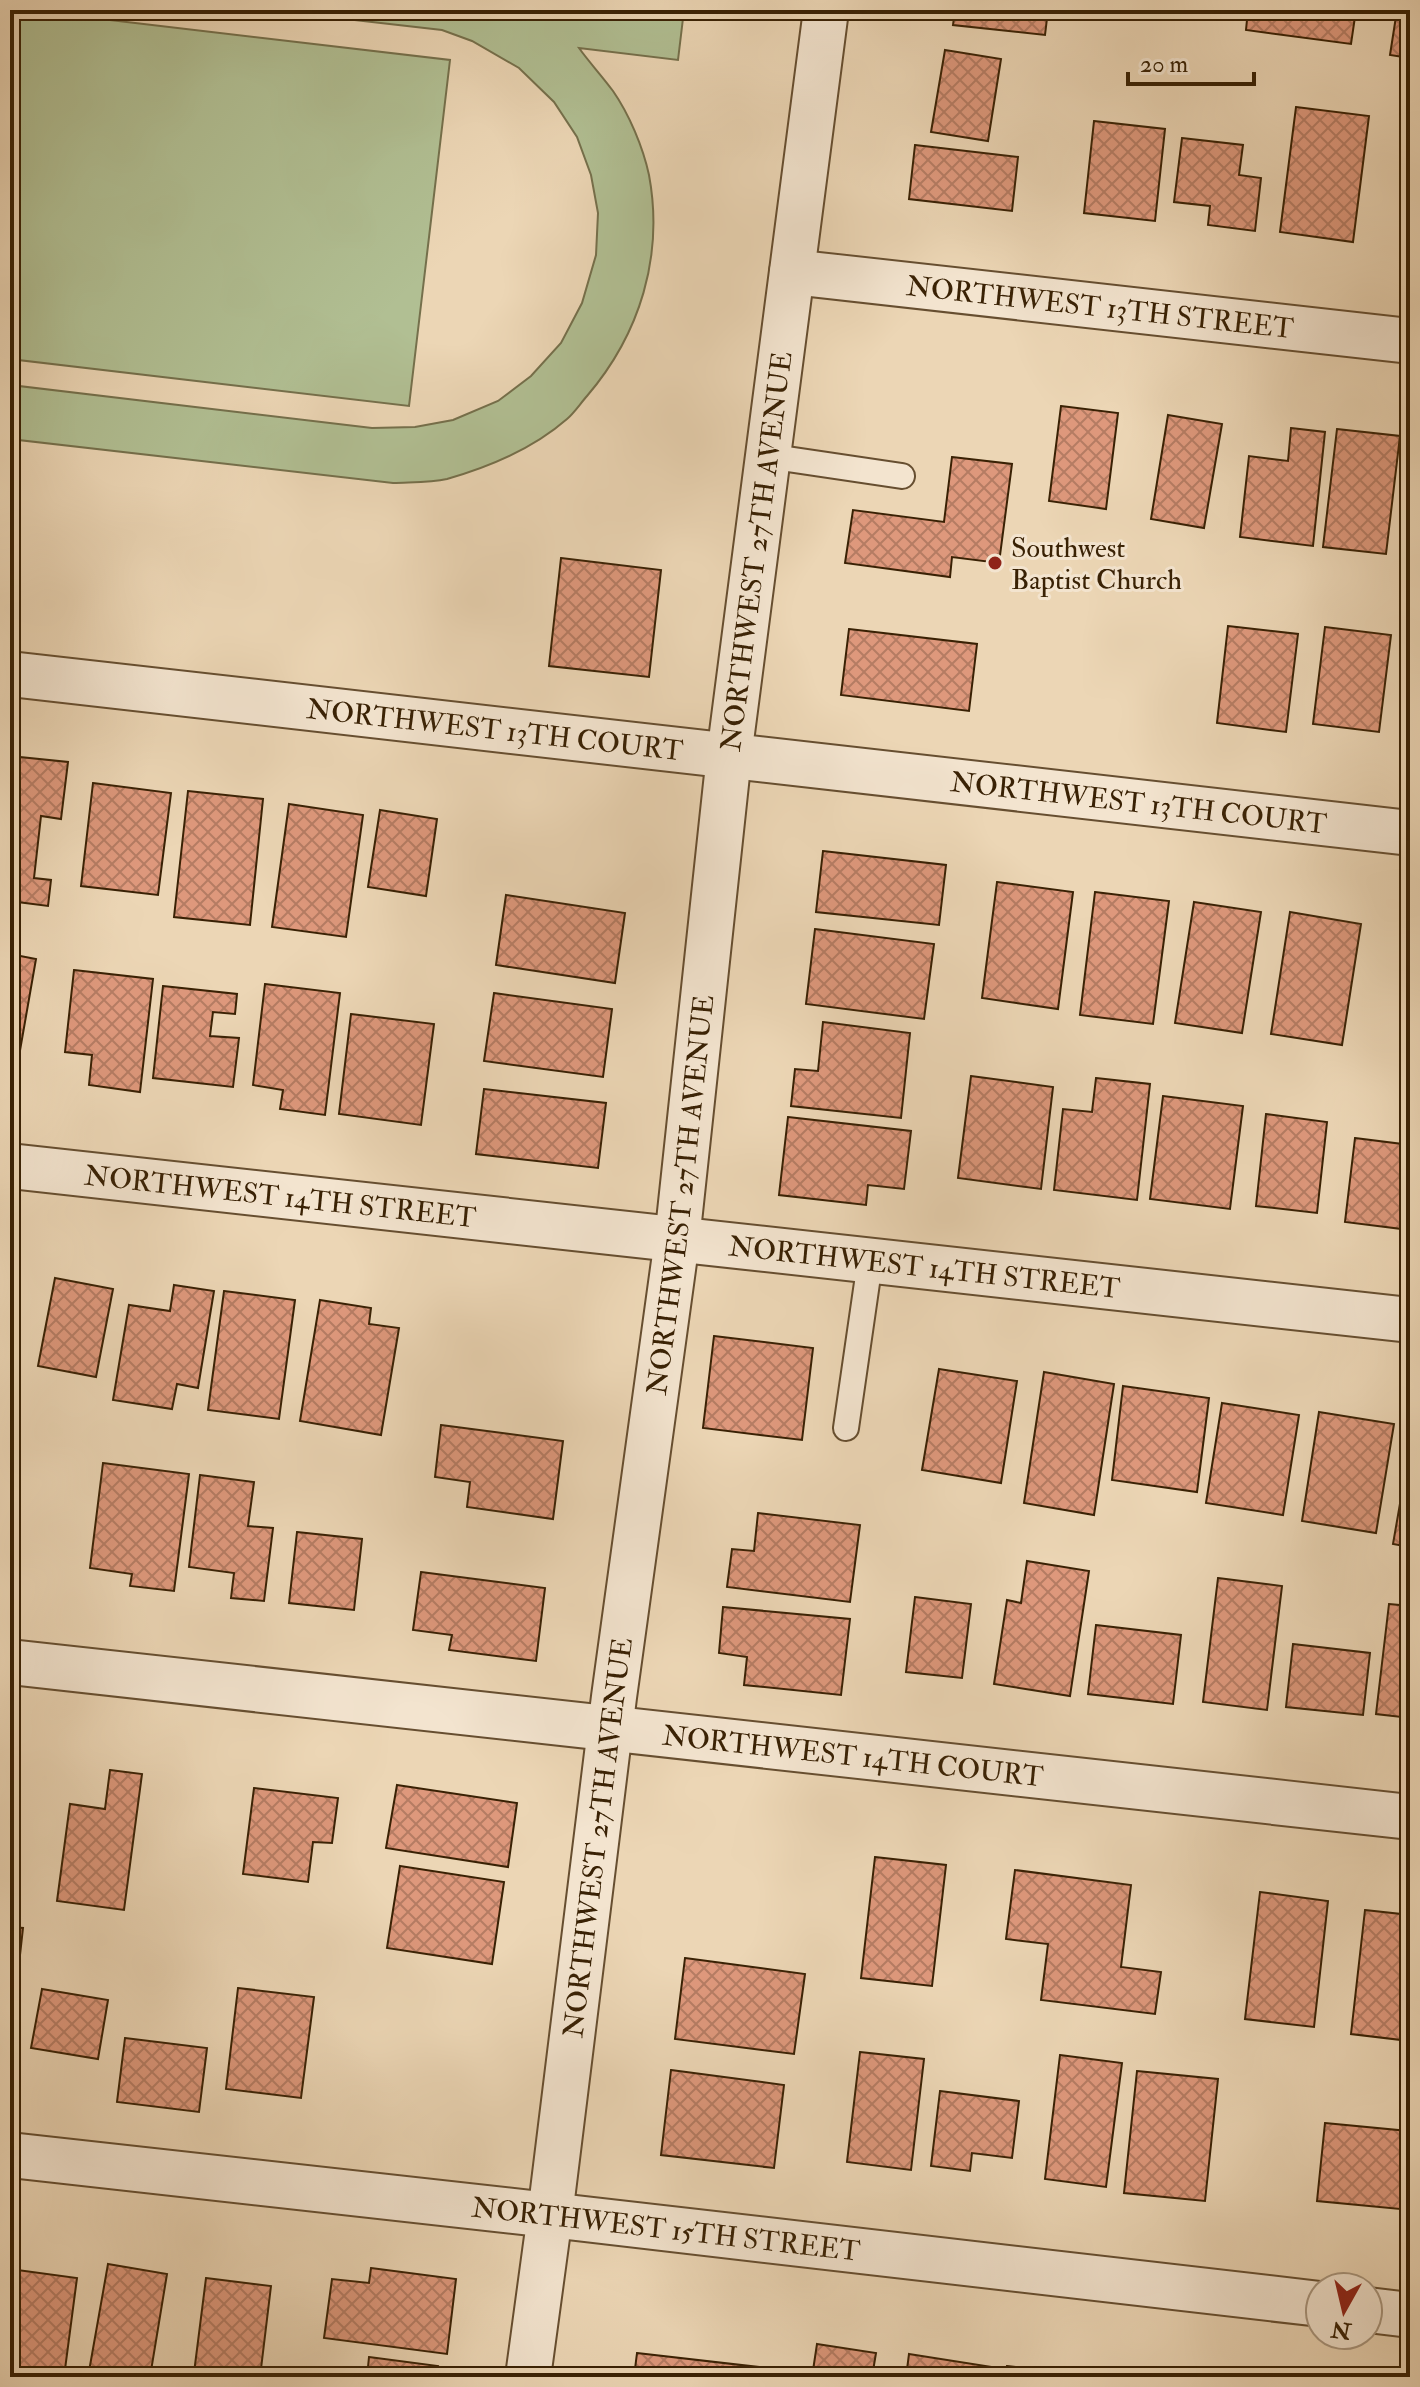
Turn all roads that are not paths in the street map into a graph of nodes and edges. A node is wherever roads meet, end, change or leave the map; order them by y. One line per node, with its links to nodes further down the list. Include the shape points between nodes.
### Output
1 (826, 10): 2 (street, NORTHWEST 27TH AVENUE)
2 (792, 272): 3 (street, NORTHWEST 13TH STREET); 4 (street, NORTHWEST 27TH AVENUE)
3 (1410, 341)
4 (767, 456): 5 (lane); 7 (street, NORTHWEST 27TH AVENUE)
5 (902, 476)
6 (10, 674): 7 (street, NORTHWEST 13TH COURT)
7 (729, 756): 8 (street, NORTHWEST 13TH COURT); 10 (street, NORTHWEST 27TH AVENUE)
8 (1410, 833)
9 (10, 1166): 10 (street, NORTHWEST 14TH STREET)
10 (677, 1240): 11 (street, NORTHWEST 14TH STREET); 15 (street, NORTHWEST 27TH AVENUE)
11 (870, 1262): 12 (street, NORTHWEST 14TH STREET); 13 (lane)
12 (1410, 1320)
13 (846, 1428)
14 (10, 1662): 15 (street, NORTHWEST 14TH COURT)
15 (610, 1728): 16 (street, NORTHWEST 14TH COURT); 18 (street, NORTHWEST 27TH AVENUE)
16 (1410, 1817)
17 (10, 2155): 18 (street, NORTHWEST 15TH STREET)
18 (550, 2215): 19 (street, NORTHWEST 15TH STREET); 22 (street, NORTHWEST 27TH AVENUE)
19 (1304, 2302)
20 (1384, 2312): 21 (street)
21 (1410, 2315)
22 (528, 2377)

